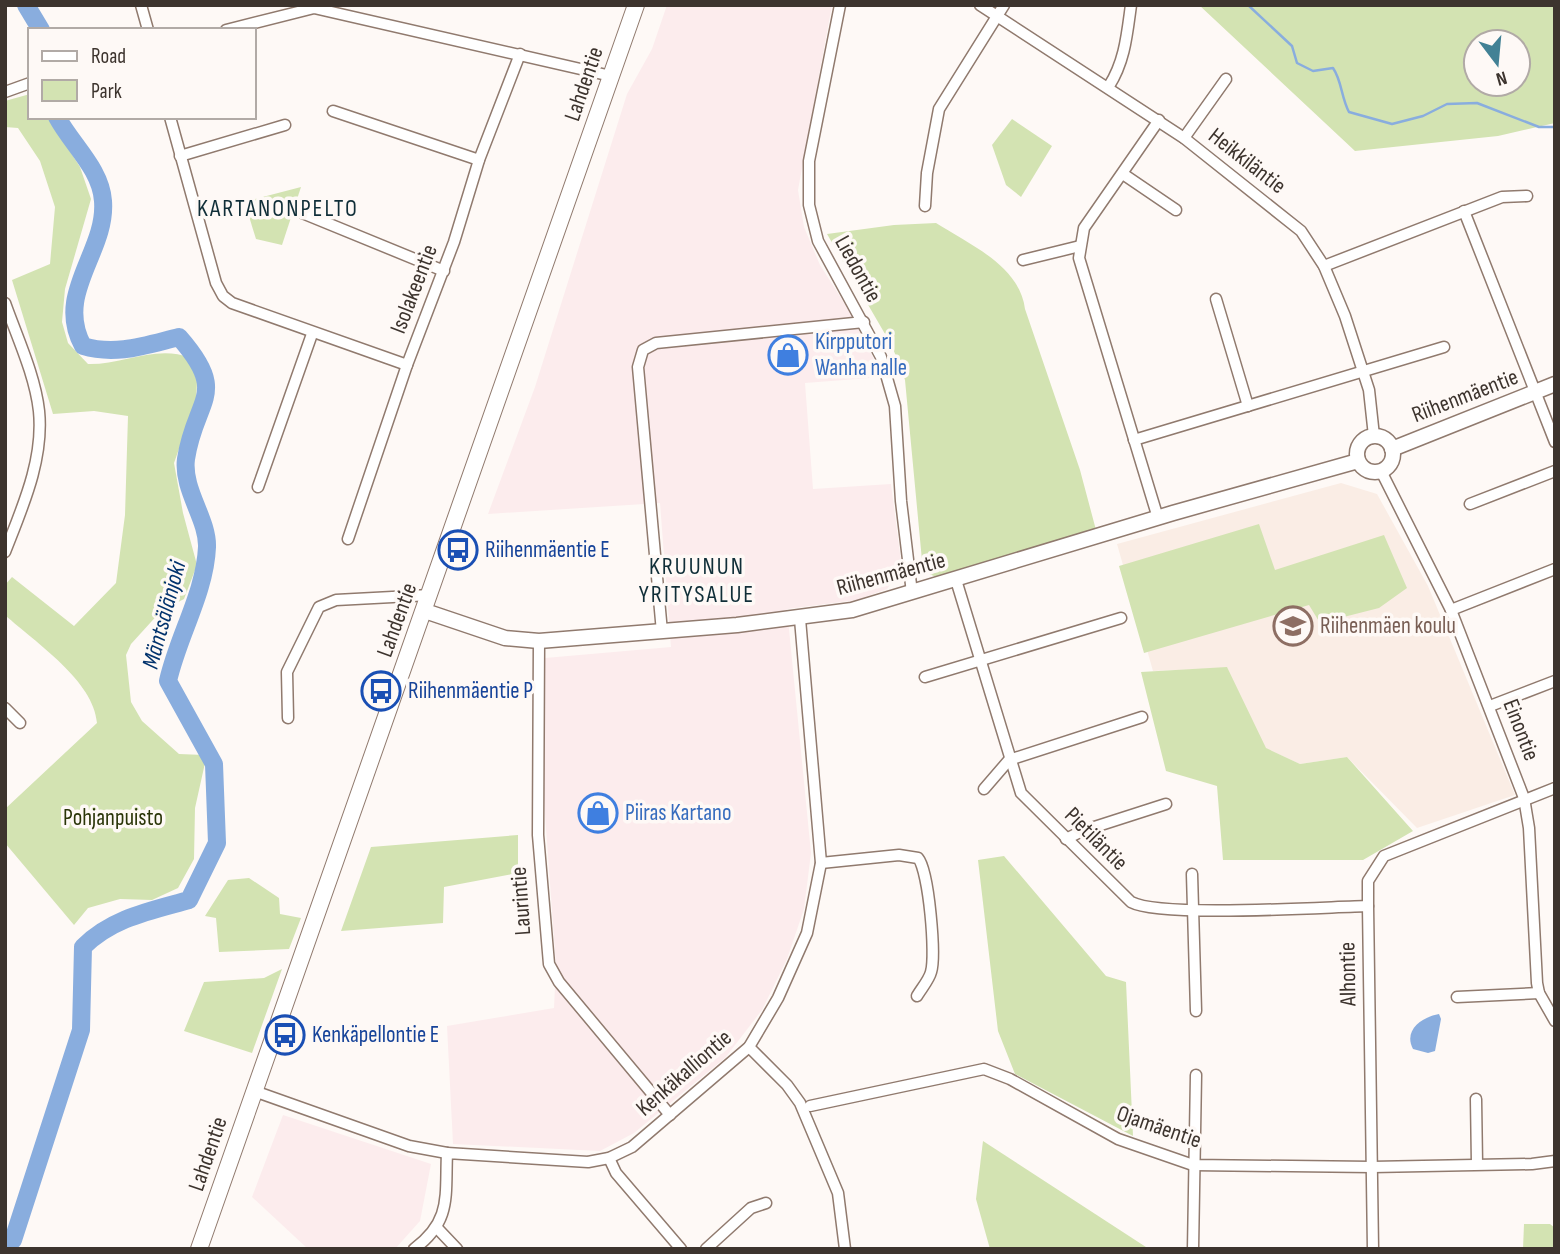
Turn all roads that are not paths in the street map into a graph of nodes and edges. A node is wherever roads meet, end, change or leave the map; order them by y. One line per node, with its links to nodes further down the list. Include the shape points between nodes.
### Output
1 (141, 5): 9 (street)
2 (636, 5): 12 (main road, Lahdentie)
3 (841, 5): 36 (street, Liedontie, via 807,183 818,241)
4 (980, 5): 8 (street, Heikkiläntie)
5 (1004, 5): 8 (street)
6 (1131, 5): 15 (street, via 1126,48)
7 (314, 6): 10 (street); 11 (street)
8 (997, 16): 15 (street, Heikkiläntie); 26 (street, via 939,109)
9 (147, 28)
10 (233, 28)
11 (520, 54): 12 (street); 23 (street, Isolakeentie)
12 (611, 75): 59 (main road, Lahdentie)
13 (1226, 79): 21 (street)
14 (26, 85): 16 (street)
15 (1109, 86): 19 (street, Heikkiläntie)
16 (5, 92)
17 (333, 111): 23 (street)
18 (171, 119): 22 (street)
19 (1158, 120): 21 (street, Heikkiläntie); 24 (street)
20 (285, 125): 22 (street)
21 (1184, 138): 32 (street, Heikkiläntie, via 1301,231)
22 (180, 156): 37 (street, via 223,296)
23 (480, 160): 33 (street, Isolakeentie)
24 (1123, 174): 28 (street); 30 (street, via 1084,228)
25 (1527, 196): 29 (street, via 1502,197)
26 (925, 206)
27 (295, 210): 33 (street)
28 (1176, 211)
29 (1464, 211): 32 (street); 42 (street)
30 (1080, 246): 31 (street); 45 (street, via 1079,258)
31 (1023, 260)
32 (1324, 266): 40 (street, Heikkiläntie)
33 (444, 271): 39 (street, Isolakeentie)
34 (1216, 299): 43 (street)
35 (5, 303): 55 (street, via 39,410 33,474)
36 (864, 322): 58 (street, Liedontie, via 881,357 895,406); 63 (street, via 656,343 643,350 638,367)
37 (312, 334): 39 (street); 51 (street)
38 (1444, 347): 40 (street)
39 (407, 365): 54 (street, Isolakeentie)
40 (1363, 373): 43 (street); 44 (street, Heikkiläntie)
41 (1555, 384): 42 (street, Riihenmäentie)
42 (1534, 394): 46 (street); 47 (street, Riihenmäentie)
43 (1248, 405): 45 (street)
44 (1374, 436): 47 (street, via 1385,440); 48 (street, via 1360,445)
45 (1134, 440): 53 (street)
46 (1555, 442)
47 (1391, 449): 49 (street, via 1391,460)
48 (1359, 461): 49 (street, via 1368,470); 53 (street, Riihenmäentie)
49 (1381, 471): 60 (street, Einontie)
50 (1555, 471): 52 (street)
51 (258, 487)
52 (1471, 504)
53 (1158, 518): 57 (street, Riihenmäentie)
54 (348, 539)
55 (5, 552)
56 (1555, 569): 60 (street)
57 (956, 580): 58 (street, Riihenmäentie); 65 (street, Pietiläntie)
58 (912, 593): 62 (street, Riihenmäentie)
59 (428, 603): 64 (street, Riihenmäentie, via 505,638); 71 (street, via 336,600 319,607 287,673); 90 (main road, Lahdentie)
60 (1451, 610): 68 (street, Einontie)
61 (1121, 618): 65 (street)
62 (800, 619): 63 (street, Riihenmäentie); 79 (street, Kenkäkalliontie)
63 (662, 632): 64 (street, Riihenmäentie)
64 (539, 641): 93 (street, Laurintie, via 537,835 549,964)
65 (978, 658): 66 (street); 73 (street, Pietiläntie)
66 (925, 677)
67 (1555, 681): 68 (street)
68 (1490, 706): 76 (street, Einontie)
69 (5, 708): 72 (street)
70 (1142, 717): 73 (street)
71 (288, 718)
72 (20, 723)
73 (1009, 760): 75 (street); 78 (street, Pietiläntie, via 1021,793)
74 (1555, 788): 76 (street, Alhontie)
75 (984, 789)
76 (1524, 799): 81 (street, Alhontie, via 1384,856 1368,881); 83 (street, Einontie)
77 (1166, 804): 78 (street)
78 (1066, 839): 82 (street, Pietiläntie, via 1141,908)
79 (821, 863): 84 (street, via 898,855 918,858 925,866 932,972); 88 (street, Kenkäkalliontie, via 807,933 778,998)
80 (1192, 874): 82 (street)
81 (1368, 906): 82 (street, Pietiläntie); 99 (street, Alhontie)
82 (1192, 909): 86 (street)
83 (1539, 993): 85 (street); 87 (street, Einontie)
84 (917, 996)
85 (1457, 997)
86 (1196, 1011)
87 (1555, 1021)
88 (749, 1047): 93 (street, Kenkäkalliontie); 107 (street, via 800,1103 838,1193)
89 (1196, 1075): 97 (street)
90 (254, 1091): 94 (street, Kenkäkalliontie, via 409,1146); 102 (main road, Lahdentie)
91 (1476, 1099): 98 (street)
92 (810, 1106): 97 (street, Ojamäentie, via 984,1069 1118,1139)
93 (670, 1115): 95 (street, Kenkäkalliontie, via 632,1147)
94 (447, 1153): 95 (street, Kenkäkalliontie, via 588,1162); 101 (street)
95 (609, 1158): 105 (street, via 616,1173)
96 (1555, 1161): 98 (street, Ojamäentie)
97 (1193, 1164): 99 (street, Ojamäentie); 108 (street)
98 (1477, 1164): 99 (street, Ojamäentie)
99 (1372, 1167): 109 (street, Alhontie)
100 (766, 1203): 106 (street, via 751,1208)
101 (438, 1229): 103 (street); 104 (street)
102 (199, 1249)
103 (414, 1249)
104 (457, 1249)
105 (681, 1249)
106 (706, 1249)
107 (845, 1249)
108 (1193, 1249)
109 (1373, 1249)

